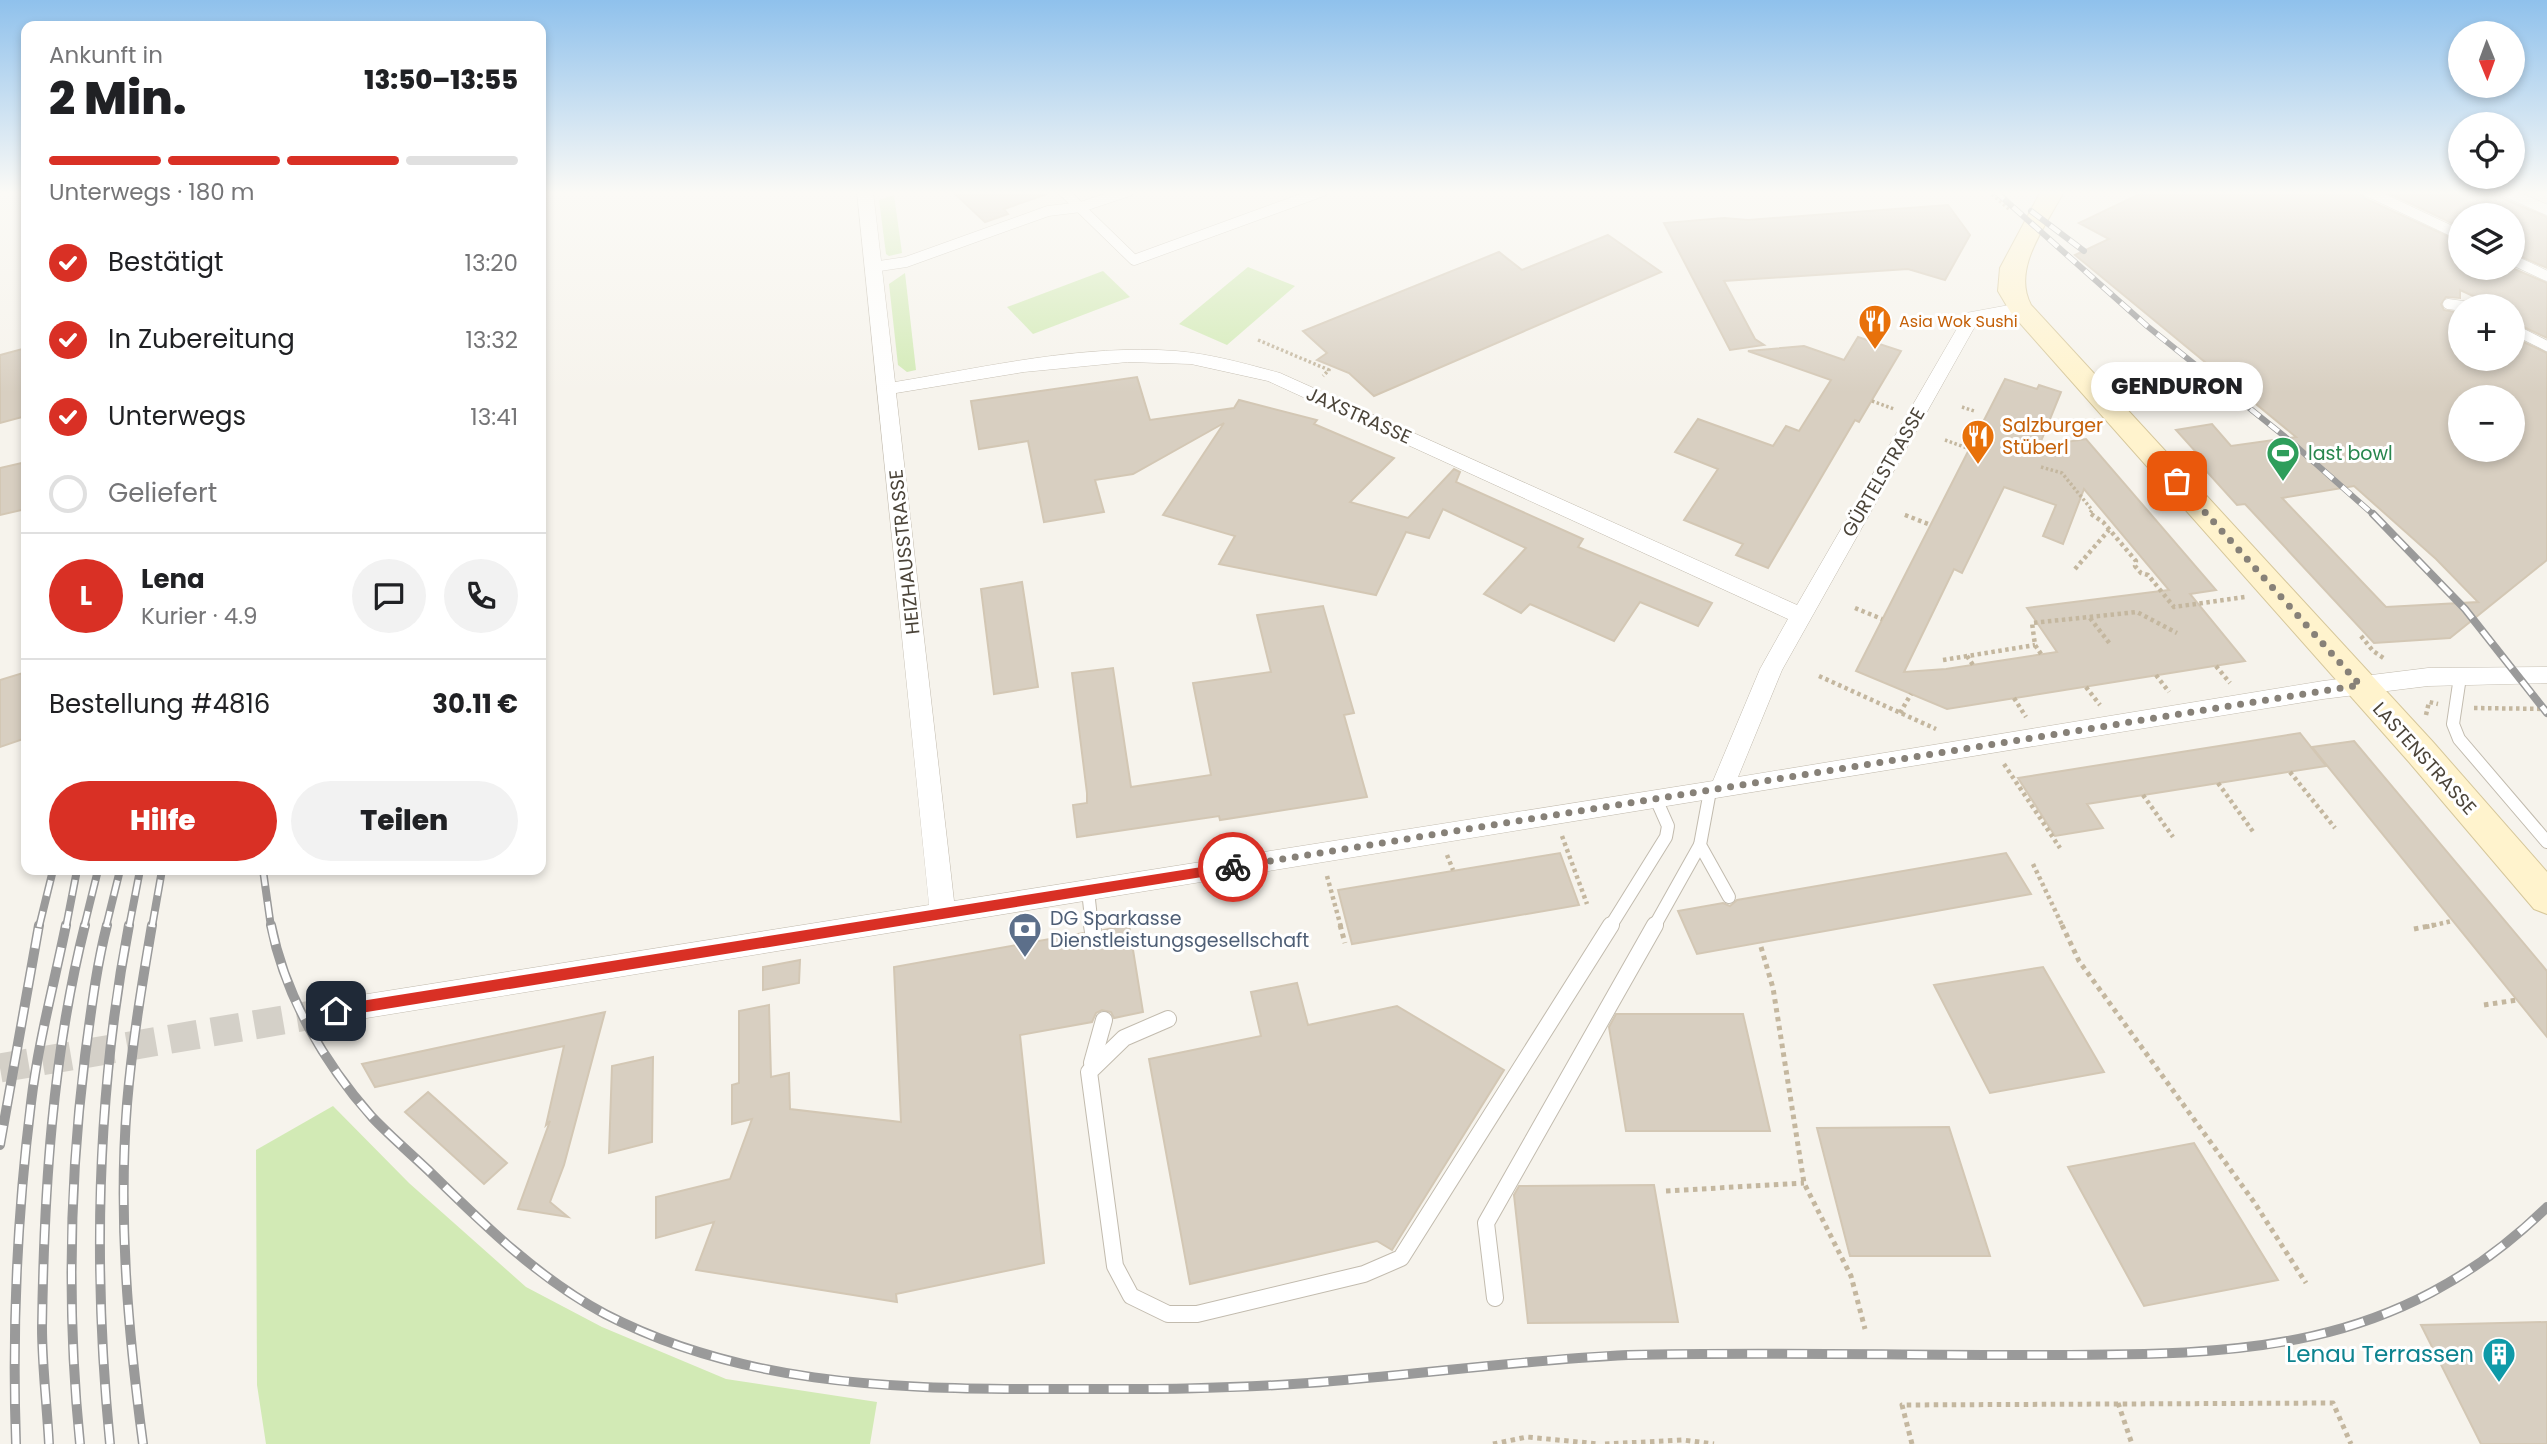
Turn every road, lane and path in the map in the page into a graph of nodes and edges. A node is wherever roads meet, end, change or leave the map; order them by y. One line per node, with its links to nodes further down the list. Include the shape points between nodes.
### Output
1 (872, 258): 5 (street, HEIZHAUSSTRASSE)
2 (916, 258): 5 (lane)
3 (2016, 258): 7 (main road, via 2011,268 2011,292)
4 (2525, 266): 6 (lane)
5 (873, 267): 12 (street, HEIZHAUSSTRASSE)
6 (2547, 276)
7 (2020, 308): 26 (street, GÜRTELSTRASSE, via 1972,317); 41 (main road, LASTENSTRASSE)
8 (2525, 335): 10 (lane)
9 (1258, 340): 11 (path, via 1331,368)
10 (2547, 346)
11 (1315, 384)
12 (886, 389): 26 (street, JAXSTRASSE, via 1108,358 1164,356 1239,367 1286,382); 75 (street, HEIZHAUSSTRASSE)
13 (1872, 401): 15 (path)
14 (1962, 407): 16 (path)
15 (1894, 409)
16 (1974, 411)
17 (1945, 440): 18 (path)
18 (1970, 449)
19 (2041, 467): 22 (path, via 2062,473 2090,513)
20 (1905, 515): 21 (path)
21 (1931, 526)
22 (2110, 530): 23 (path); 24 (path, via 2136,561 2135,566 2174,607)
23 (2076, 569)
24 (2251, 596)
25 (1855, 608): 28 (path)
26 (1801, 616): 57 (street, GÜRTELSTRASSE)
27 (2089, 617): 29 (path, via 2137,612); 30 (path); 31 (path, via 2032,623)
28 (1882, 619)
29 (2177, 633)
30 (2110, 644)
31 (2035, 645): 32 (path); 33 (path)
32 (2041, 654)
33 (1967, 656): 34 (path); 35 (path)
34 (1943, 660)
35 (1973, 665)
36 (2216, 666): 43 (path)
37 (2156, 675): 45 (path)
38 (2547, 675): 40 (street)
39 (1819, 676): 51 (path)
40 (2460, 677): 41 (street); 49 (lane)
41 (2360, 685): 57 (street); 72 (main road, LASTENSTRASSE)
42 (2086, 687): 48 (path)
43 (2233, 687)
44 (1911, 694): 51 (path)
45 (2172, 696)
46 (2014, 698): 52 (path)
47 (2429, 702): 49 (path)
48 (2101, 706)
49 (2454, 708): 50 (path); 64 (lane, via 2453,724 2459,739)
50 (2547, 709)
51 (1900, 713): 53 (path)
52 (2027, 718)
53 (1942, 731)
54 (2002, 761): 66 (path)
55 (2290, 772): 60 (path)
56 (2218, 783): 62 (path)
57 (1715, 790): 59 (street); 65 (lane)
58 (2143, 795): 63 (path)
59 (1656, 799): 71 (street); 86 (lane, via 1668,826 1666,837 1401,1258 1364,1273 1197,1314 1168,1314 1131,1296 1115,1266)
60 (2335, 828)
61 (1560, 831): 74 (path)
62 (2254, 833)
63 (2173, 837)
64 (2547, 842)
65 (1700, 845): 73 (lane); 90 (lane, via 1486,1223)
66 (2060, 848)
67 (1446, 851): 70 (path)
68 (2033, 864): 89 (path, via 2079,961 2254,1202)
69 (1325, 870): 79 (path)
70 (1453, 870)
71 (1088, 891): 75 (street); 78 (lane)
72 (2546, 896)
73 (1729, 897)
74 (1587, 904)
75 (943, 914): 83 (street)
76 (2452, 921): 77 (path)
77 (2414, 929)
78 (1093, 932)
79 (1345, 943)
80 (1761, 947): 87 (path, via 1773,988)
81 (2517, 1000): 82 (path)
82 (2484, 1005)
83 (336, 1011)
84 (1168, 1019): 86 (lane, via 1131,1032 1111,1046)
85 (1104, 1020): 86 (lane)
86 (1089, 1072)
87 (1804, 1183): 88 (path); 91 (path, via 1851,1276)
88 (1666, 1191)
89 (2306, 1283)
90 (1495, 1298)
91 (1864, 1329)
92 (2118, 1403): 97 (path, via 1902,1405); 98 (path); 99 (path, via 2333,1403)
93 (1493, 1444): 94 (path, via 1527,1437)
94 (1599, 1444)
95 (1605, 1444): 96 (path, via 1683,1440)
96 (1714, 1444)
97 (1912, 1444)
98 (2132, 1444)
99 (2351, 1444)

